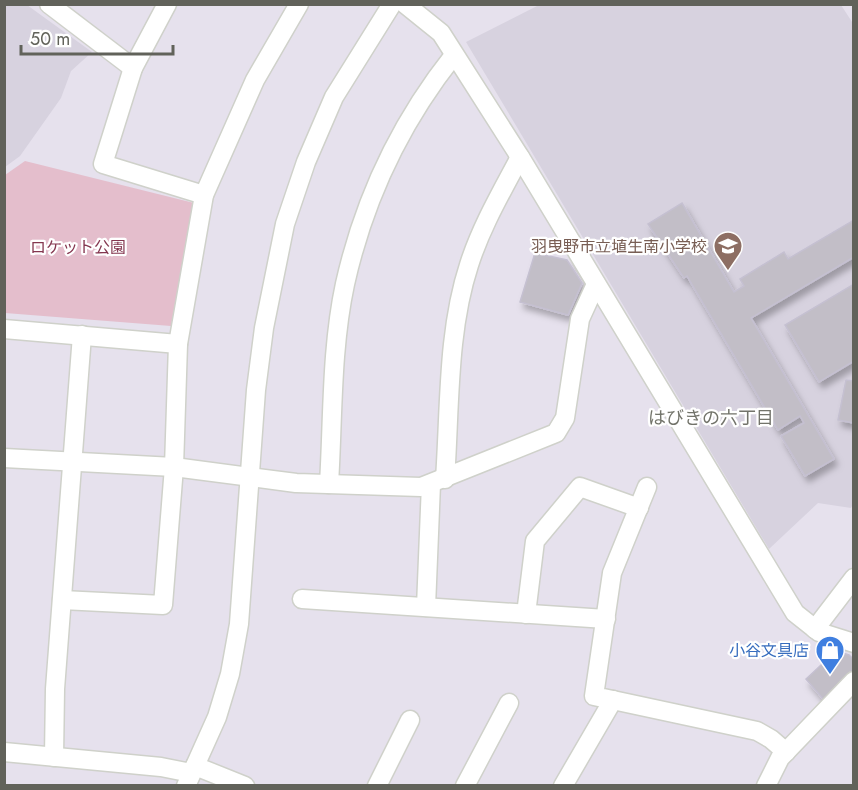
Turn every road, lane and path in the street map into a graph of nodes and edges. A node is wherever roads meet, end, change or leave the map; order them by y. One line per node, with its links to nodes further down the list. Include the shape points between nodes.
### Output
1 (48, 4): 7 (street)
2 (167, 4): 7 (street)
3 (299, 4): 9 (street, via 255,80)
4 (392, 4): 17 (street, via 334,98 285,224 264,328)
5 (405, 4): 6 (street, via 441,33)
6 (454, 55): 8 (street); 19 (street, via 425,91 395,143 370,197 356,242 338,335)
7 (133, 68): 9 (street, via 103,164)
8 (520, 157): 10 (street); 18 (street, via 485,223 466,278 456,322)
9 (204, 195): 13 (street)
10 (596, 284): 18 (street, via 580,319 565,418 556,433); 28 (street, via 777,587 795,613)
11 (4, 329): 12 (street)
12 (82, 335): 13 (street); 15 (street)
13 (178, 344): 16 (street)
14 (4, 458): 15 (street)
15 (72, 463): 16 (street); 24 (street)
16 (174, 467): 17 (street); 24 (street, via 163,605)
17 (250, 478): 19 (street); 37 (street, via 239,624 230,674 217,717)
18 (438, 482): 19 (street, via 421,488); 25 (street)
19 (329, 484)
20 (647, 487): 21 (street)
21 (639, 508): 26 (street, via 580,487 535,541); 27 (street, via 612,573)
22 (854, 578): 28 (street)
23 (302, 599): 25 (street)
24 (62, 600): 36 (street)
25 (426, 607): 26 (street)
26 (526, 614): 27 (street)
27 (606, 619): 31 (street, via 594,696)
28 (815, 629): 29 (street)
29 (854, 643)
30 (854, 681): 35 (street)
31 (613, 700): 35 (street, via 757,731); 41 (street)
32 (509, 703): 40 (street)
33 (410, 720): 39 (street)
34 (4, 752): 36 (street)
35 (786, 752): 42 (street)
36 (54, 757): 37 (street, via 161,767)
37 (191, 775): 38 (street)
38 (245, 786)
39 (377, 786)
40 (465, 786)
41 (563, 786)
42 (766, 786)

